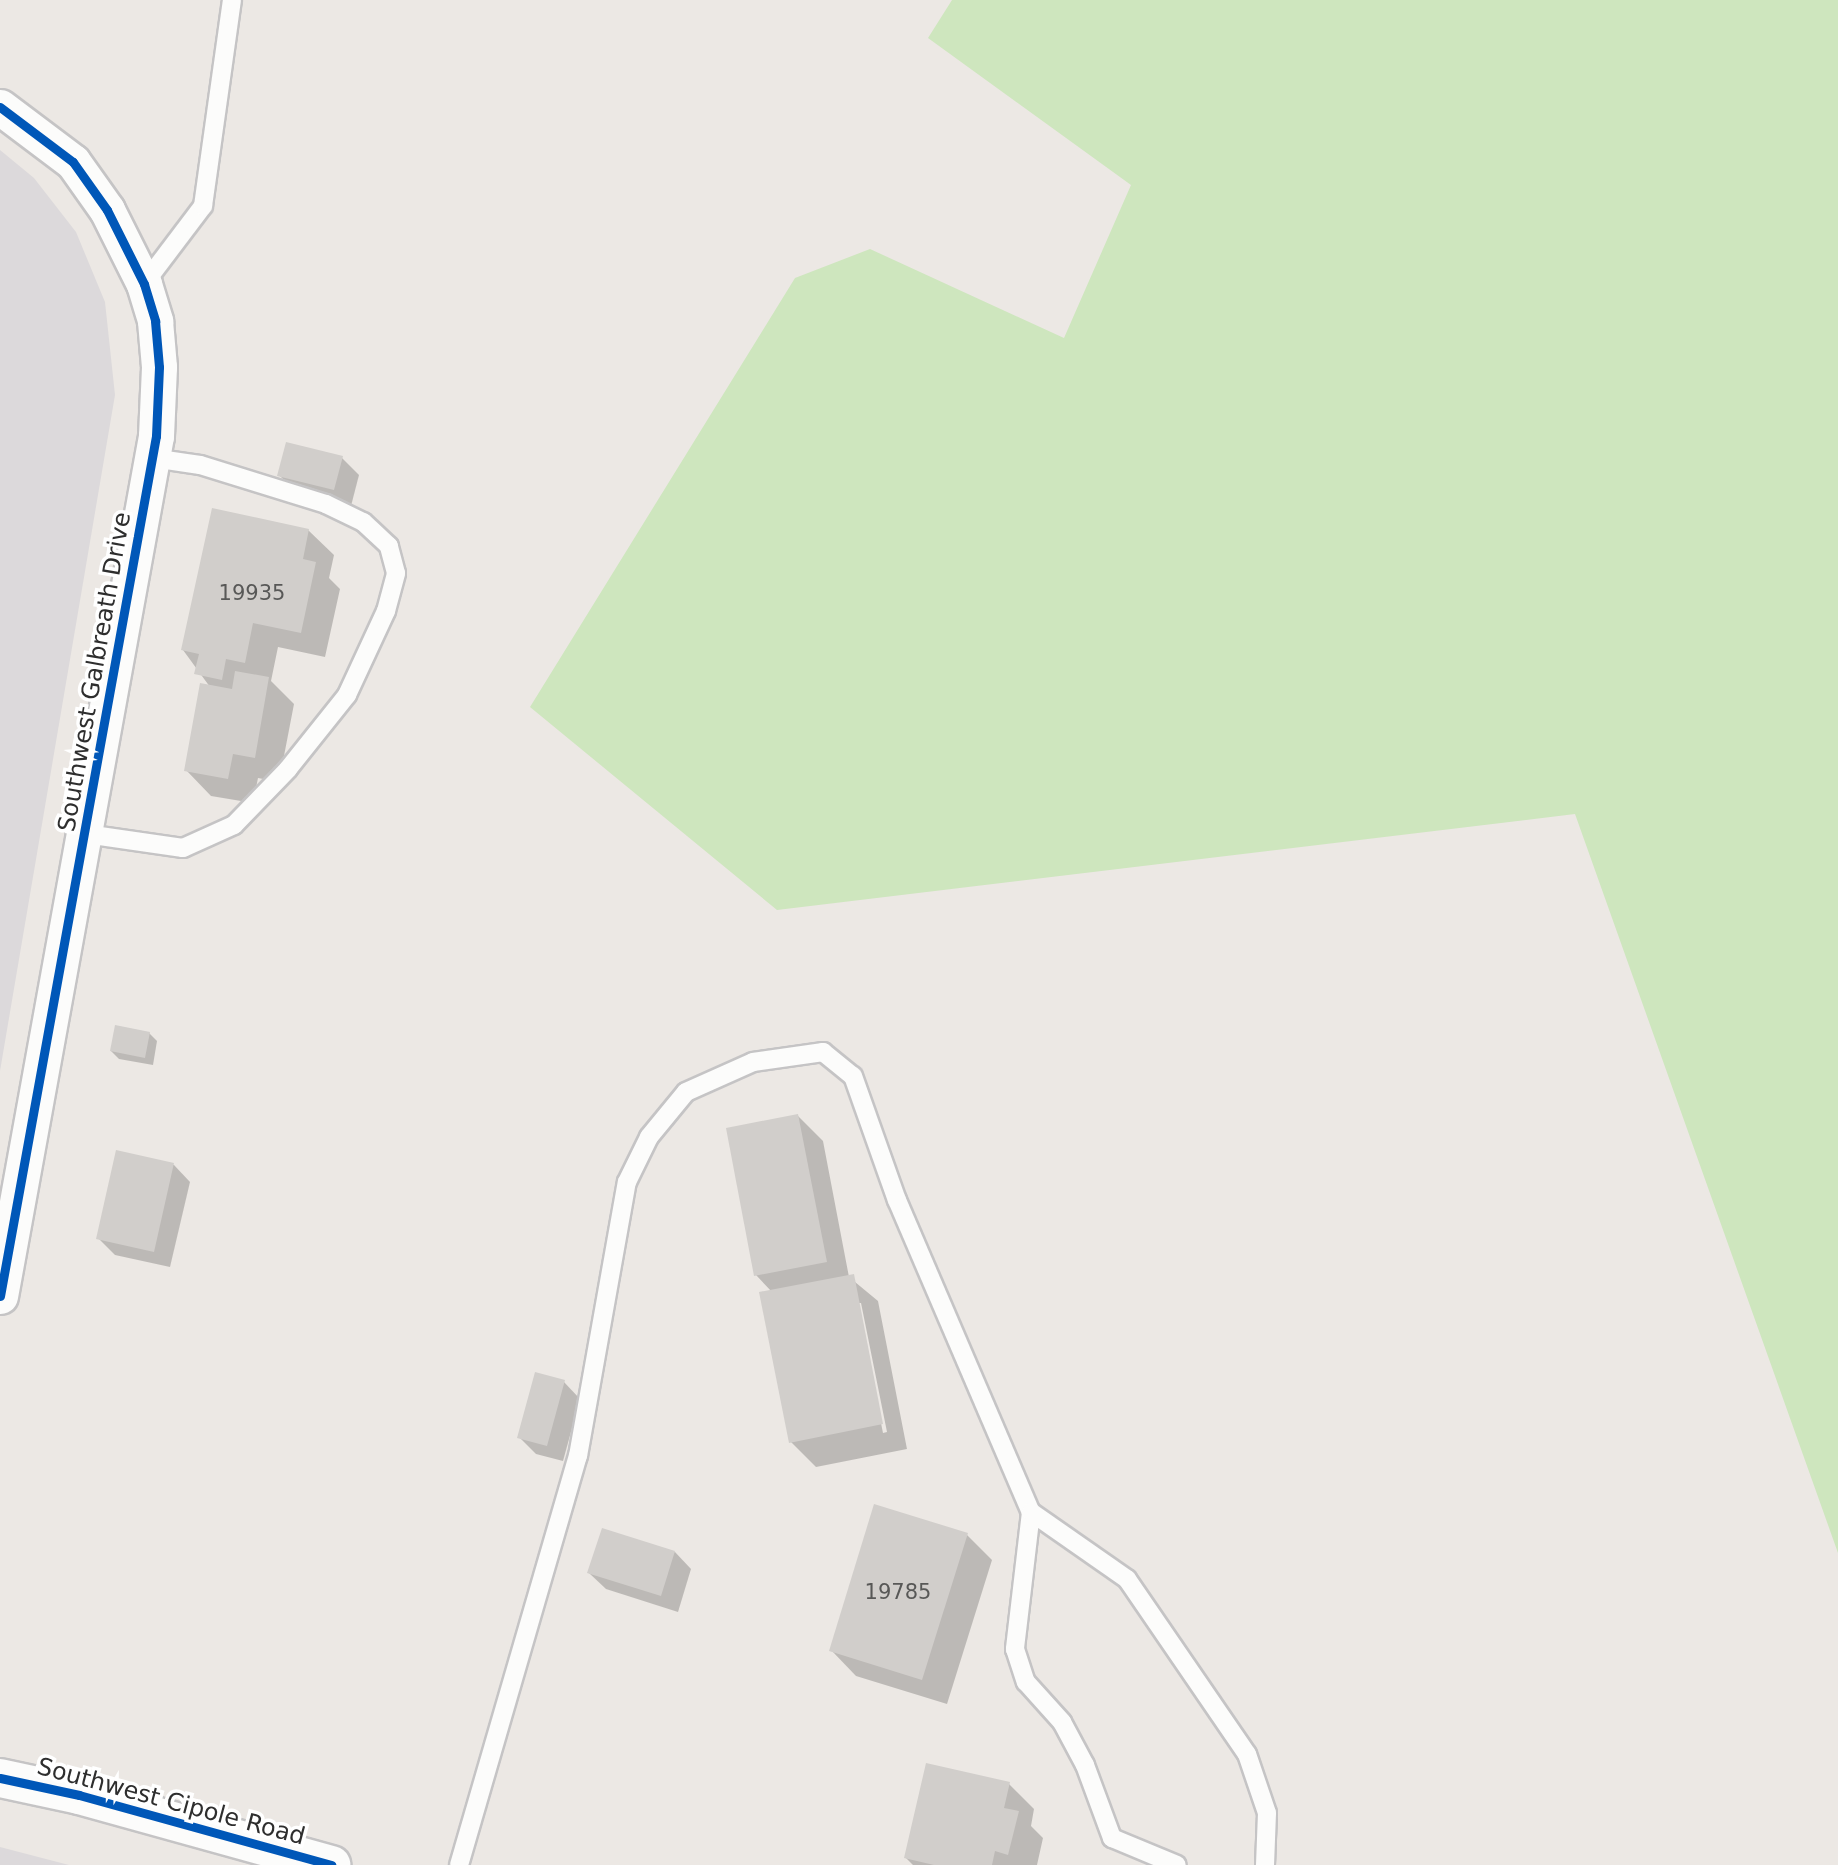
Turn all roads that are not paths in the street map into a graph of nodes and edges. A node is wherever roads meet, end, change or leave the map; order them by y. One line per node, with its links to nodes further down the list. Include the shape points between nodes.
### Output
1 (232, 0): 3 (lane, via 203,206)
2 (0, 107): 3 (street, Southwest Galbreath Drive, via 73,162 107,210)
3 (144, 284): 4 (street, Southwest Galbreath Drive, via 155,321 159,367)
4 (152, 458): 5 (street, Southwest Galbreath Drive); 5 (lane, via 200,465 326,504 363,522 389,546 396,573 386,611 346,695 288,769 234,825 183,848)
5 (86, 834): 6 (street, Southwest Galbreath Drive)
6 (7, 1216): 7 (street, Southwest Galbreath Drive)
7 (0, 1296)
8 (1031, 1512): 11 (lane, via 897,1200 853,1076 823,1052 753,1062 686,1092 649,1138 627,1182 578,1456); 12 (lane, via 1015,1648 1026,1682 1062,1722 1085,1765 1112,1838); 13 (lane, via 1127,1579 1247,1754 1268,1813)
9 (0, 1778): 10 (street, Southwest Cipole Road, via 79,1795)
10 (331, 1865)
11 (458, 1865)
12 (1177, 1865)
13 (1265, 1865)

